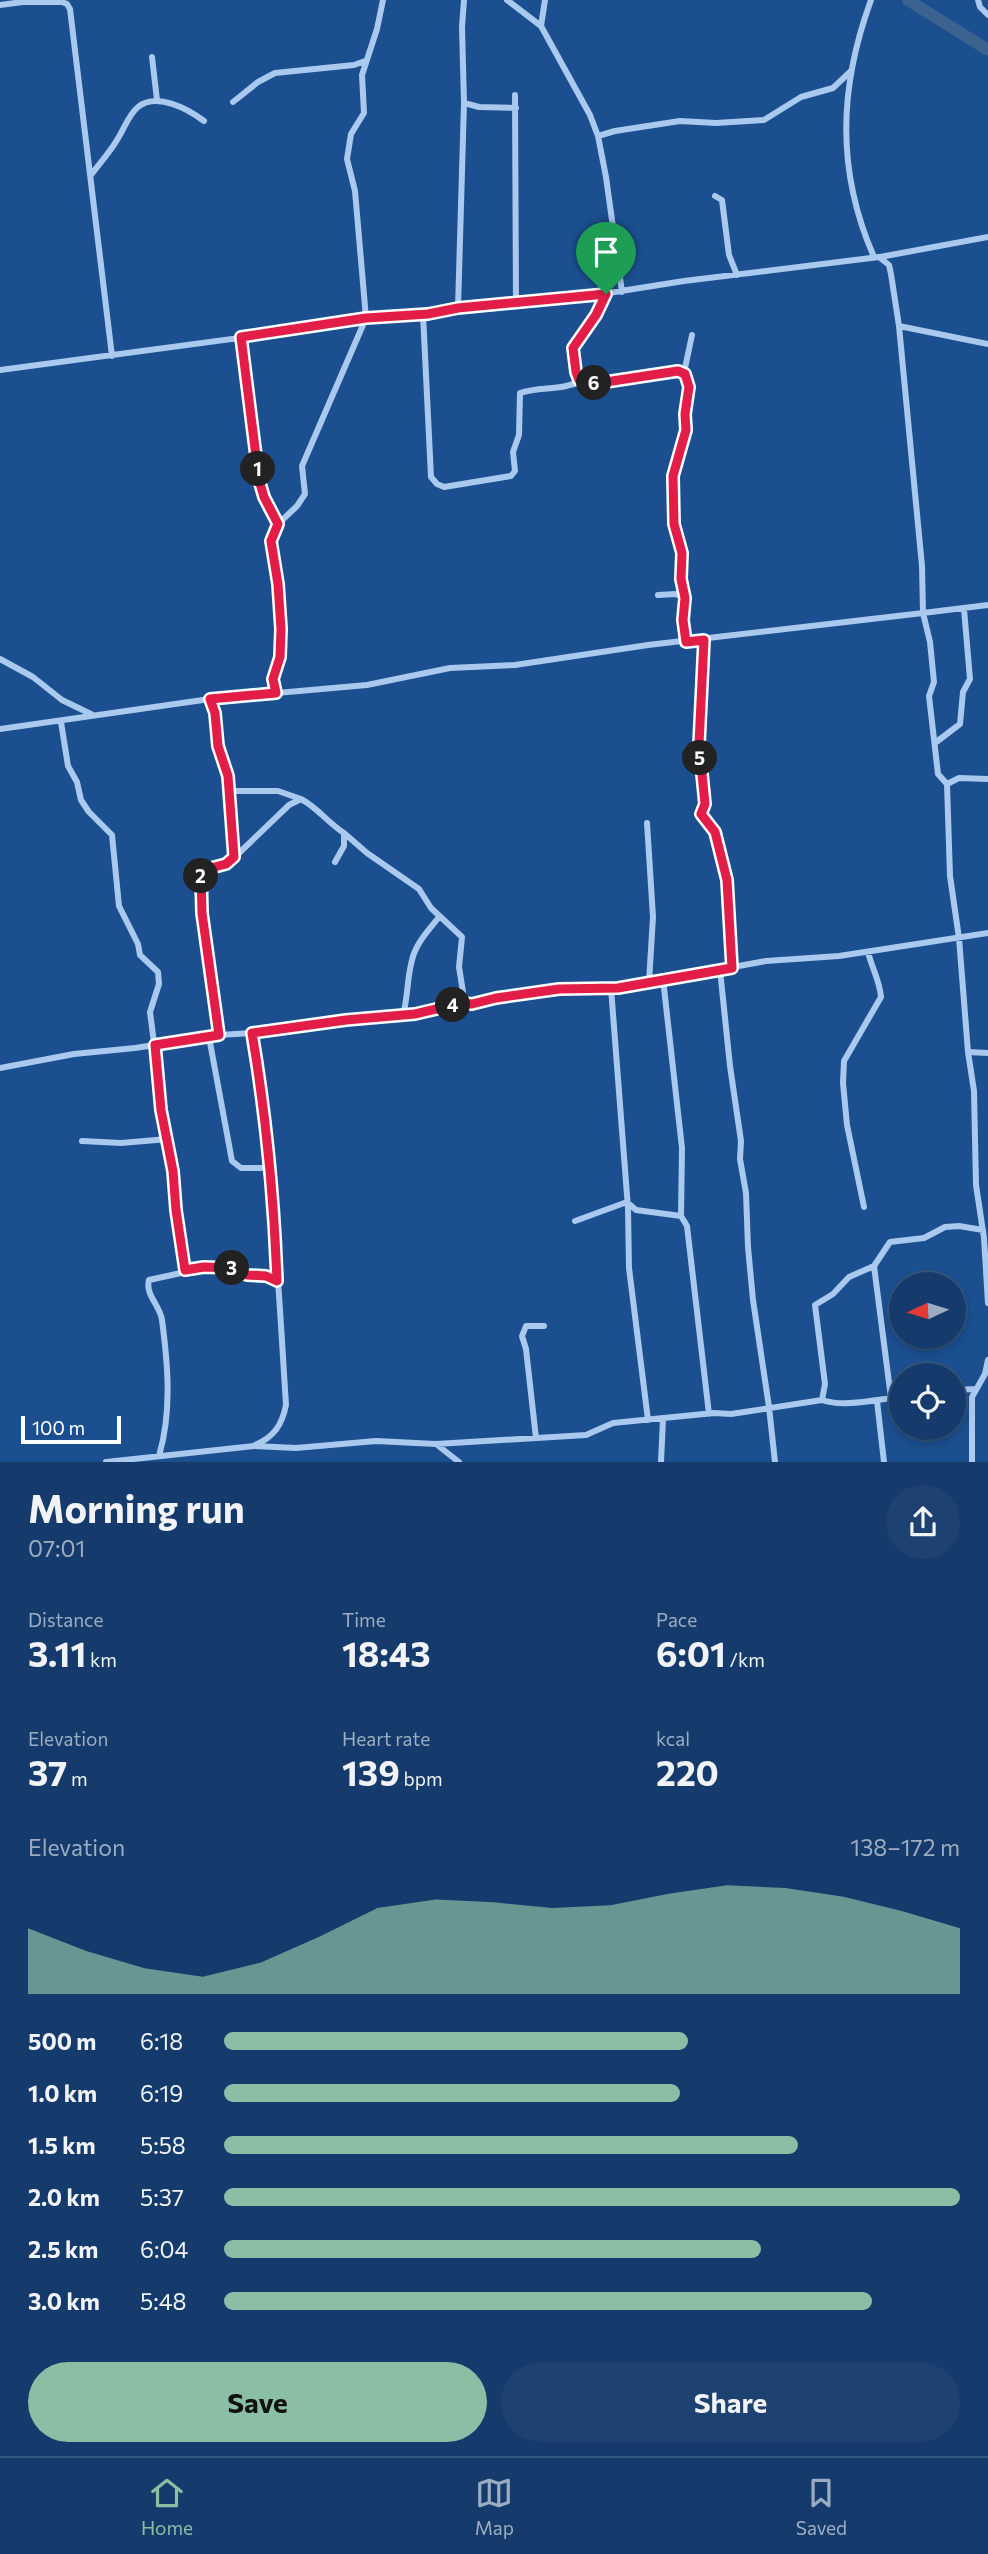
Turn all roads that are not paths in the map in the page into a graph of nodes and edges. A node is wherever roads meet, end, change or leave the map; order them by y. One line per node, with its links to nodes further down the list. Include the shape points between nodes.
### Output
1 (383, 0): 11 (street)
2 (464, 0): 16 (street)
3 (507, 0): 9 (street)
4 (545, 0): 9 (street)
5 (871, 0): 12 (street)
6 (978, 0): 8 (street)
7 (0, 5): 20 (street, via 62,2 68,6)
8 (988, 15)
9 (541, 26): 19 (street)
10 (152, 57): 14 (street)
11 (365, 61): 15 (street, via 275,73); 30 (street, via 364,113 351,134 347,159 355,191)
12 (851, 71): 19 (street, via 833,88 801,97 764,120 680,121); 23 (street, via 845,123 849,166 853,194)
13 (515, 95): 17 (street)
14 (157, 100): 18 (street); 20 (street, via 137,108)
15 (233, 102)
16 (464, 103): 17 (street); 28 (street)
17 (516, 108): 27 (street)
18 (204, 121)
19 (598, 136): 25 (street)
20 (91, 175): 35 (street)
21 (715, 196): 24 (street, via 722,200 729,255)
22 (988, 237): 23 (street)
23 (877, 257): 24 (street); 31 (street, via 889,265)
24 (737, 275): 25 (street)
25 (622, 292): 26 (street)
26 (606, 294): 27 (street); 38 (street, via 573,348)
27 (516, 303): 28 (street)
28 (458, 308): 29 (street)
29 (423, 314): 30 (street); 38 (street, via 431,477 444,487 511,476 519,435 520,393)
30 (366, 318): 33 (street); 39 (street, via 302,466 304,494)
31 (899, 326): 34 (street); 44 (street)
32 (692, 335): 37 (street)
33 (241, 337): 35 (street); 39 (street, via 259,480)
34 (988, 344)
35 (113, 356): 36 (street)
36 (0, 370)
37 (684, 373): 38 (street, via 586,385); 41 (street, via 689,387 686,430 673,476 674,524 682,553)
38 (581, 381)
39 (278, 524): 48 (street, via 271,541 281,629 273,679)
40 (658, 595): 41 (street)
41 (685, 598): 46 (street)
42 (988, 605): 43 (street)
43 (964, 609): 44 (street); 53 (street, via 970,678 962,692 960,724)
44 (923, 612): 45 (street); 53 (street, via 934,682 929,696)
45 (704, 640): 46 (street); 66 (street, via 699,744 705,804 701,814 715,832 727,880)
46 (686, 642): 48 (street)
47 (0, 659): 50 (street)
48 (276, 693): 49 (street)
49 (210, 699): 50 (street); 56 (street)
50 (93, 715): 51 (street)
51 (61, 722): 52 (street); 76 (street, via 68,766 81,800 112,835 119,905 140,955 158,972 159,985 150,1012)
52 (0, 729)
53 (934, 743): 55 (street, via 938,774)
54 (988, 779): 55 (street, via 958,778)
55 (947, 784): 64 (street, via 950,876)
56 (229, 791): 57 (street, via 278,790); 60 (street)
57 (301, 799): 59 (street); 60 (street)
58 (647, 823): 69 (street, via 653,917)
59 (344, 833): 61 (street, via 344,846); 62 (street, via 419,889)
60 (234, 857): 74 (street, via 201,874)
61 (335, 862)
62 (439, 917): 71 (street, via 463,938 459,967); 72 (street, via 412,958)
63 (988, 933): 64 (street)
64 (959, 938): 65 (street); 77 (street)
65 (868, 952): 66 (street); 84 (street, via 882,987 881,997 844,1061 843,1083)
66 (732, 968): 67 (street)
67 (720, 970): 68 (street); 102 (street, via 741,1142 753,1300)
68 (663, 979): 69 (street); 85 (street, via 682,1147)
69 (649, 982): 70 (street)
70 (611, 988): 71 (street, via 559,989); 83 (street)
71 (462, 1003): 72 (street)
72 (403, 1015): 73 (street)
73 (252, 1033): 74 (street); 82 (street)
74 (219, 1035): 75 (street)
75 (209, 1037): 76 (street); 82 (street, via 232,1161 241,1168)
76 (155, 1045): 79 (street); 80 (street)
77 (968, 1052): 78 (street); 87 (street)
78 (988, 1053)
79 (0, 1068)
80 (168, 1139): 81 (street); 90 (street)
81 (82, 1141)
82 (269, 1168): 91 (street)
83 (627, 1202): 85 (street, via 636,1210); 86 (street); 105 (street, via 629,1268)
84 (863, 1208)
85 (681, 1216): 103 (street, via 687,1226)
86 (575, 1221)
87 (983, 1230): 88 (street); 89 (street, via 945,1227 924,1238 890,1242)
88 (986, 1238): 92 (street)
89 (874, 1266): 96 (street); 100 (street, via 849,1277 815,1305 825,1384)
90 (185, 1270): 91 (street, via 232,1268); 109 (street, via 154,1277 147,1286 160,1309 168,1364)
91 (277, 1281): 108 (street, via 286,1405 284,1418 270,1439)
92 (988, 1303)
93 (544, 1326): 106 (street, via 526,1326 522,1336)
94 (988, 1360): 95 (street)
95 (986, 1375): 98 (street)
96 (889, 1382)
97 (966, 1389): 98 (street)
98 (975, 1389): 115 (street)
99 (889, 1398): 101 (street)
100 (822, 1400): 101 (street); 102 (street)
101 (877, 1401): 114 (street)
102 (769, 1407): 103 (street); 113 (street)
103 (709, 1414): 104 (street)
104 (663, 1419): 105 (street); 112 (street)
105 (648, 1420): 106 (street, via 614,1423 586,1435)
106 (536, 1438): 107 (street)
107 (436, 1444): 108 (street, via 376,1441 296,1448); 111 (street)
108 (254, 1446): 109 (street)
109 (159, 1456): 110 (street)
110 (106, 1462)
111 (459, 1462)
112 (661, 1462)
113 (775, 1462)
114 (884, 1462)
115 (972, 1462)

